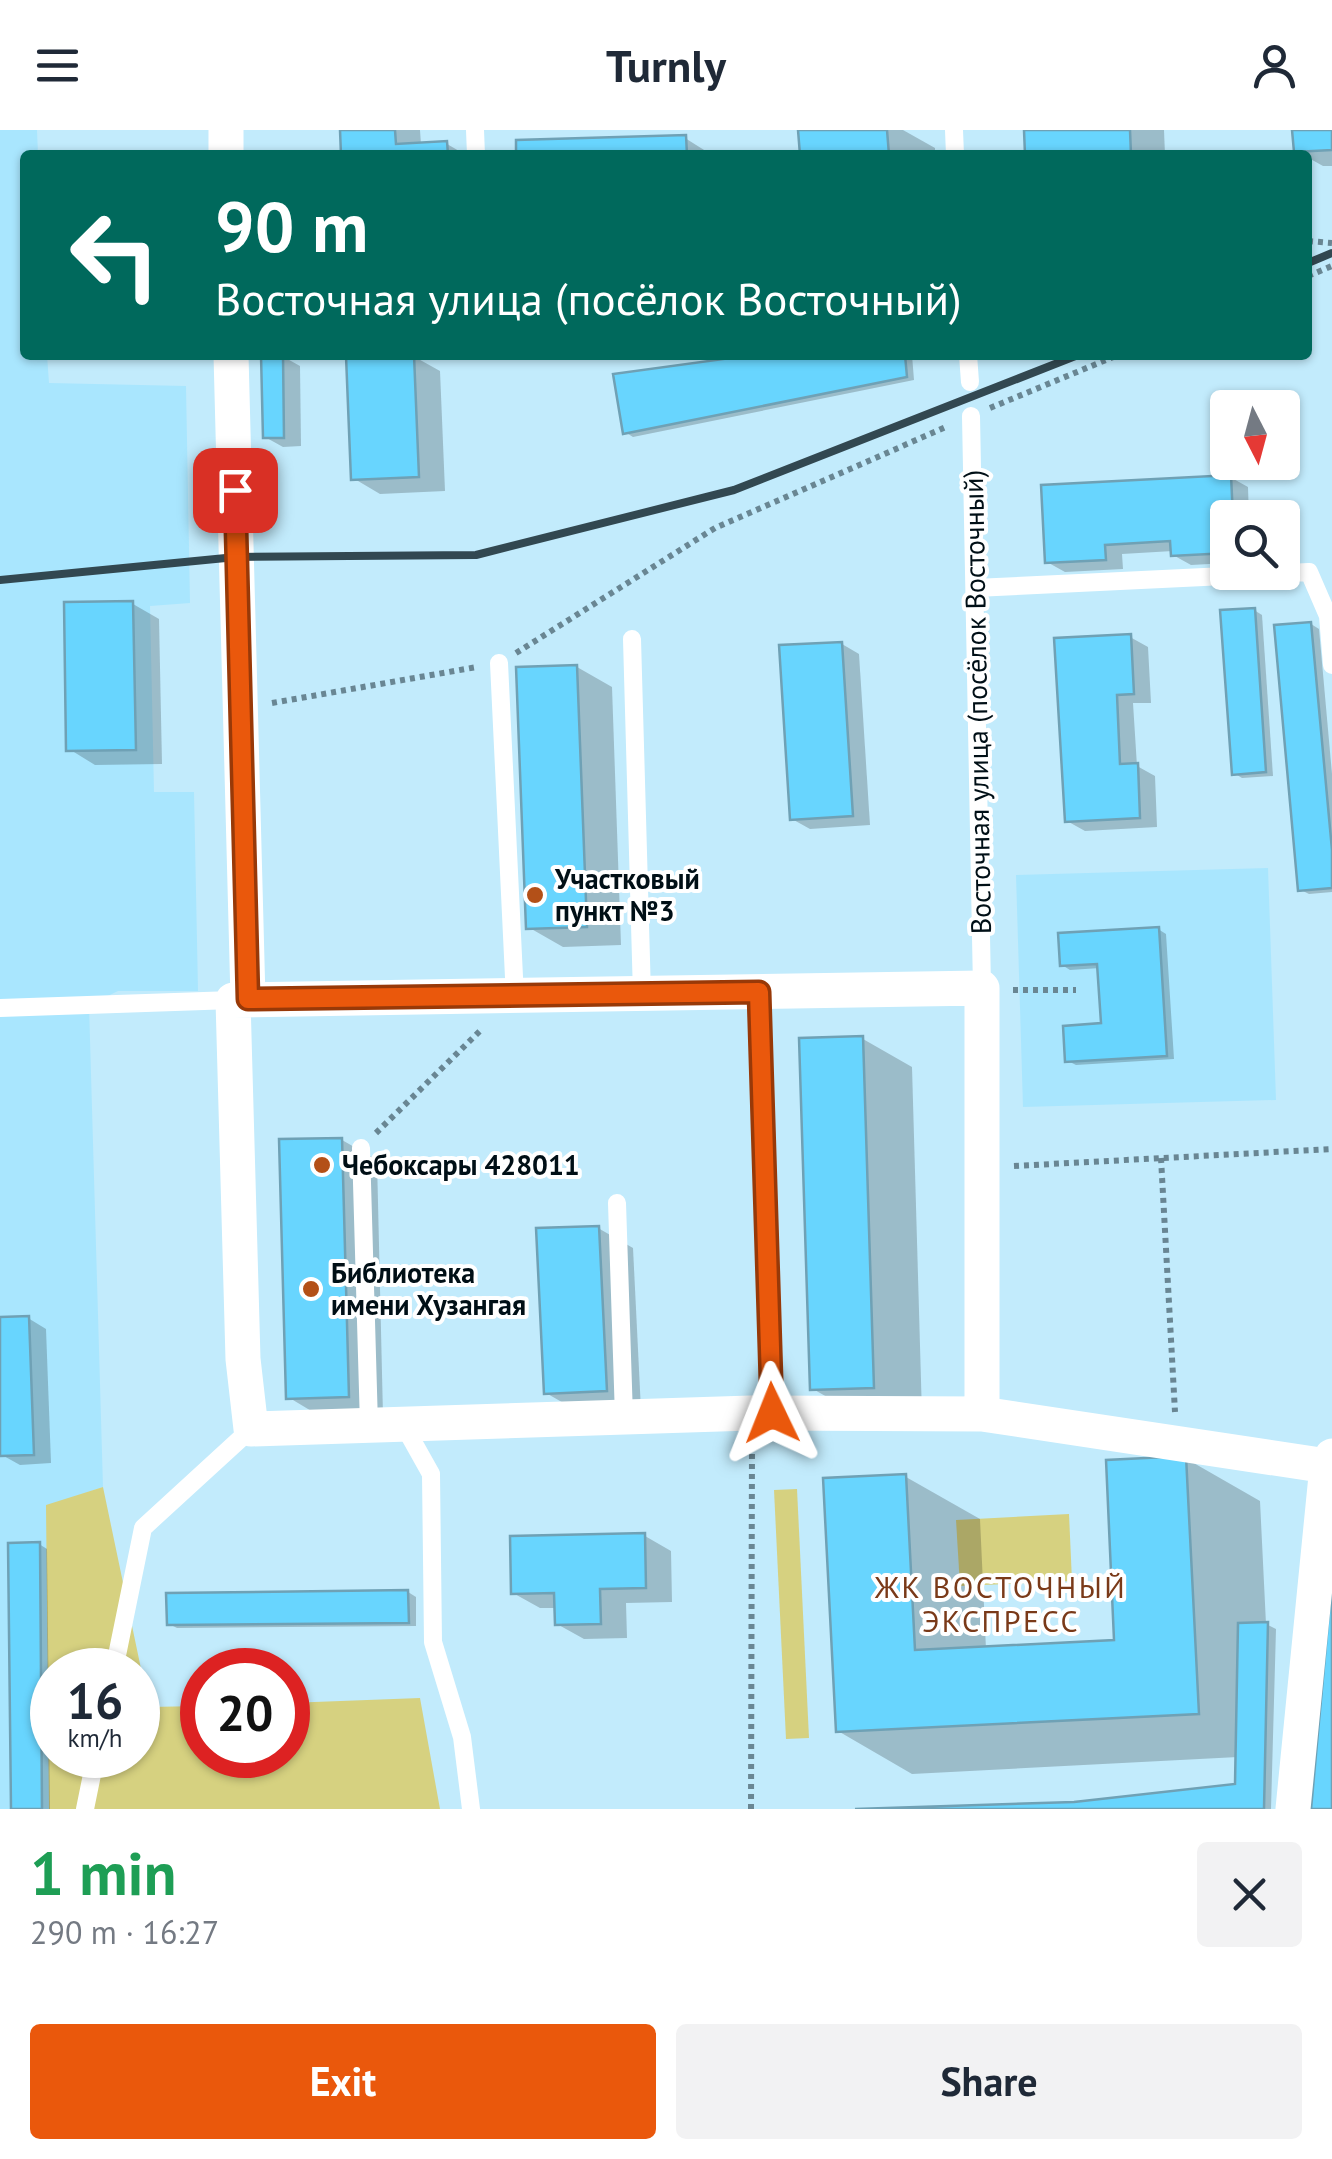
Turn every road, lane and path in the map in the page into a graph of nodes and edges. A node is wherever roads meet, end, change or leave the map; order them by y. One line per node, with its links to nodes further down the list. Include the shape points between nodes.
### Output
1 (231, 360): 11 (street)
2 (968, 360): 4 (lane)
3 (1106, 360): 5 (path)
4 (970, 382)
5 (972, 416): 6 (lane, Восточная улица (посёлок Восточный)); 9 (path, via 715,528)
6 (975, 588): 7 (lane, via 1309,572); 12 (lane, Восточная улица (посёлок Восточный))
7 (1330, 616): 10 (lane)
8 (632, 640): 15 (lane)
9 (498, 664): 11 (path); 16 (lane)
10 (1332, 664)
11 (240, 709): 17 (street)
12 (982, 988): 13 (path); 14 (street); 22 (street, Восточная улица (посёлок Восточный))
13 (1076, 990)
14 (759, 992): 15 (street); 24 (lane)
15 (642, 995): 16 (street)
16 (515, 998): 17 (street); 19 (path)
17 (240, 999): 18 (lane); 28 (street, via 243,1359)
18 (0, 1008)
19 (360, 1148): 27 (lane)
20 (1332, 1149): 21 (path)
21 (1161, 1158): 22 (path); 29 (path)
22 (982, 1168): 25 (street, Восточная улица (посёлок Восточный))
23 (617, 1203): 26 (lane)
24 (762, 1413): 25 (street); 26 (street); 35 (path)
25 (982, 1414): 29 (street)
26 (624, 1417): 27 (street)
27 (386, 1424): 28 (street); 34 (lane, via 431,1474 432,1642 462,1737)
28 (252, 1429): 31 (lane, via 143,1528)
29 (1177, 1443): 30 (street)
30 (1330, 1461): 36 (street)
31 (118, 1648)
32 (91, 1778): 33 (lane)
33 (85, 1809)
34 (470, 1809)
35 (752, 1809)
36 (1293, 1809)

